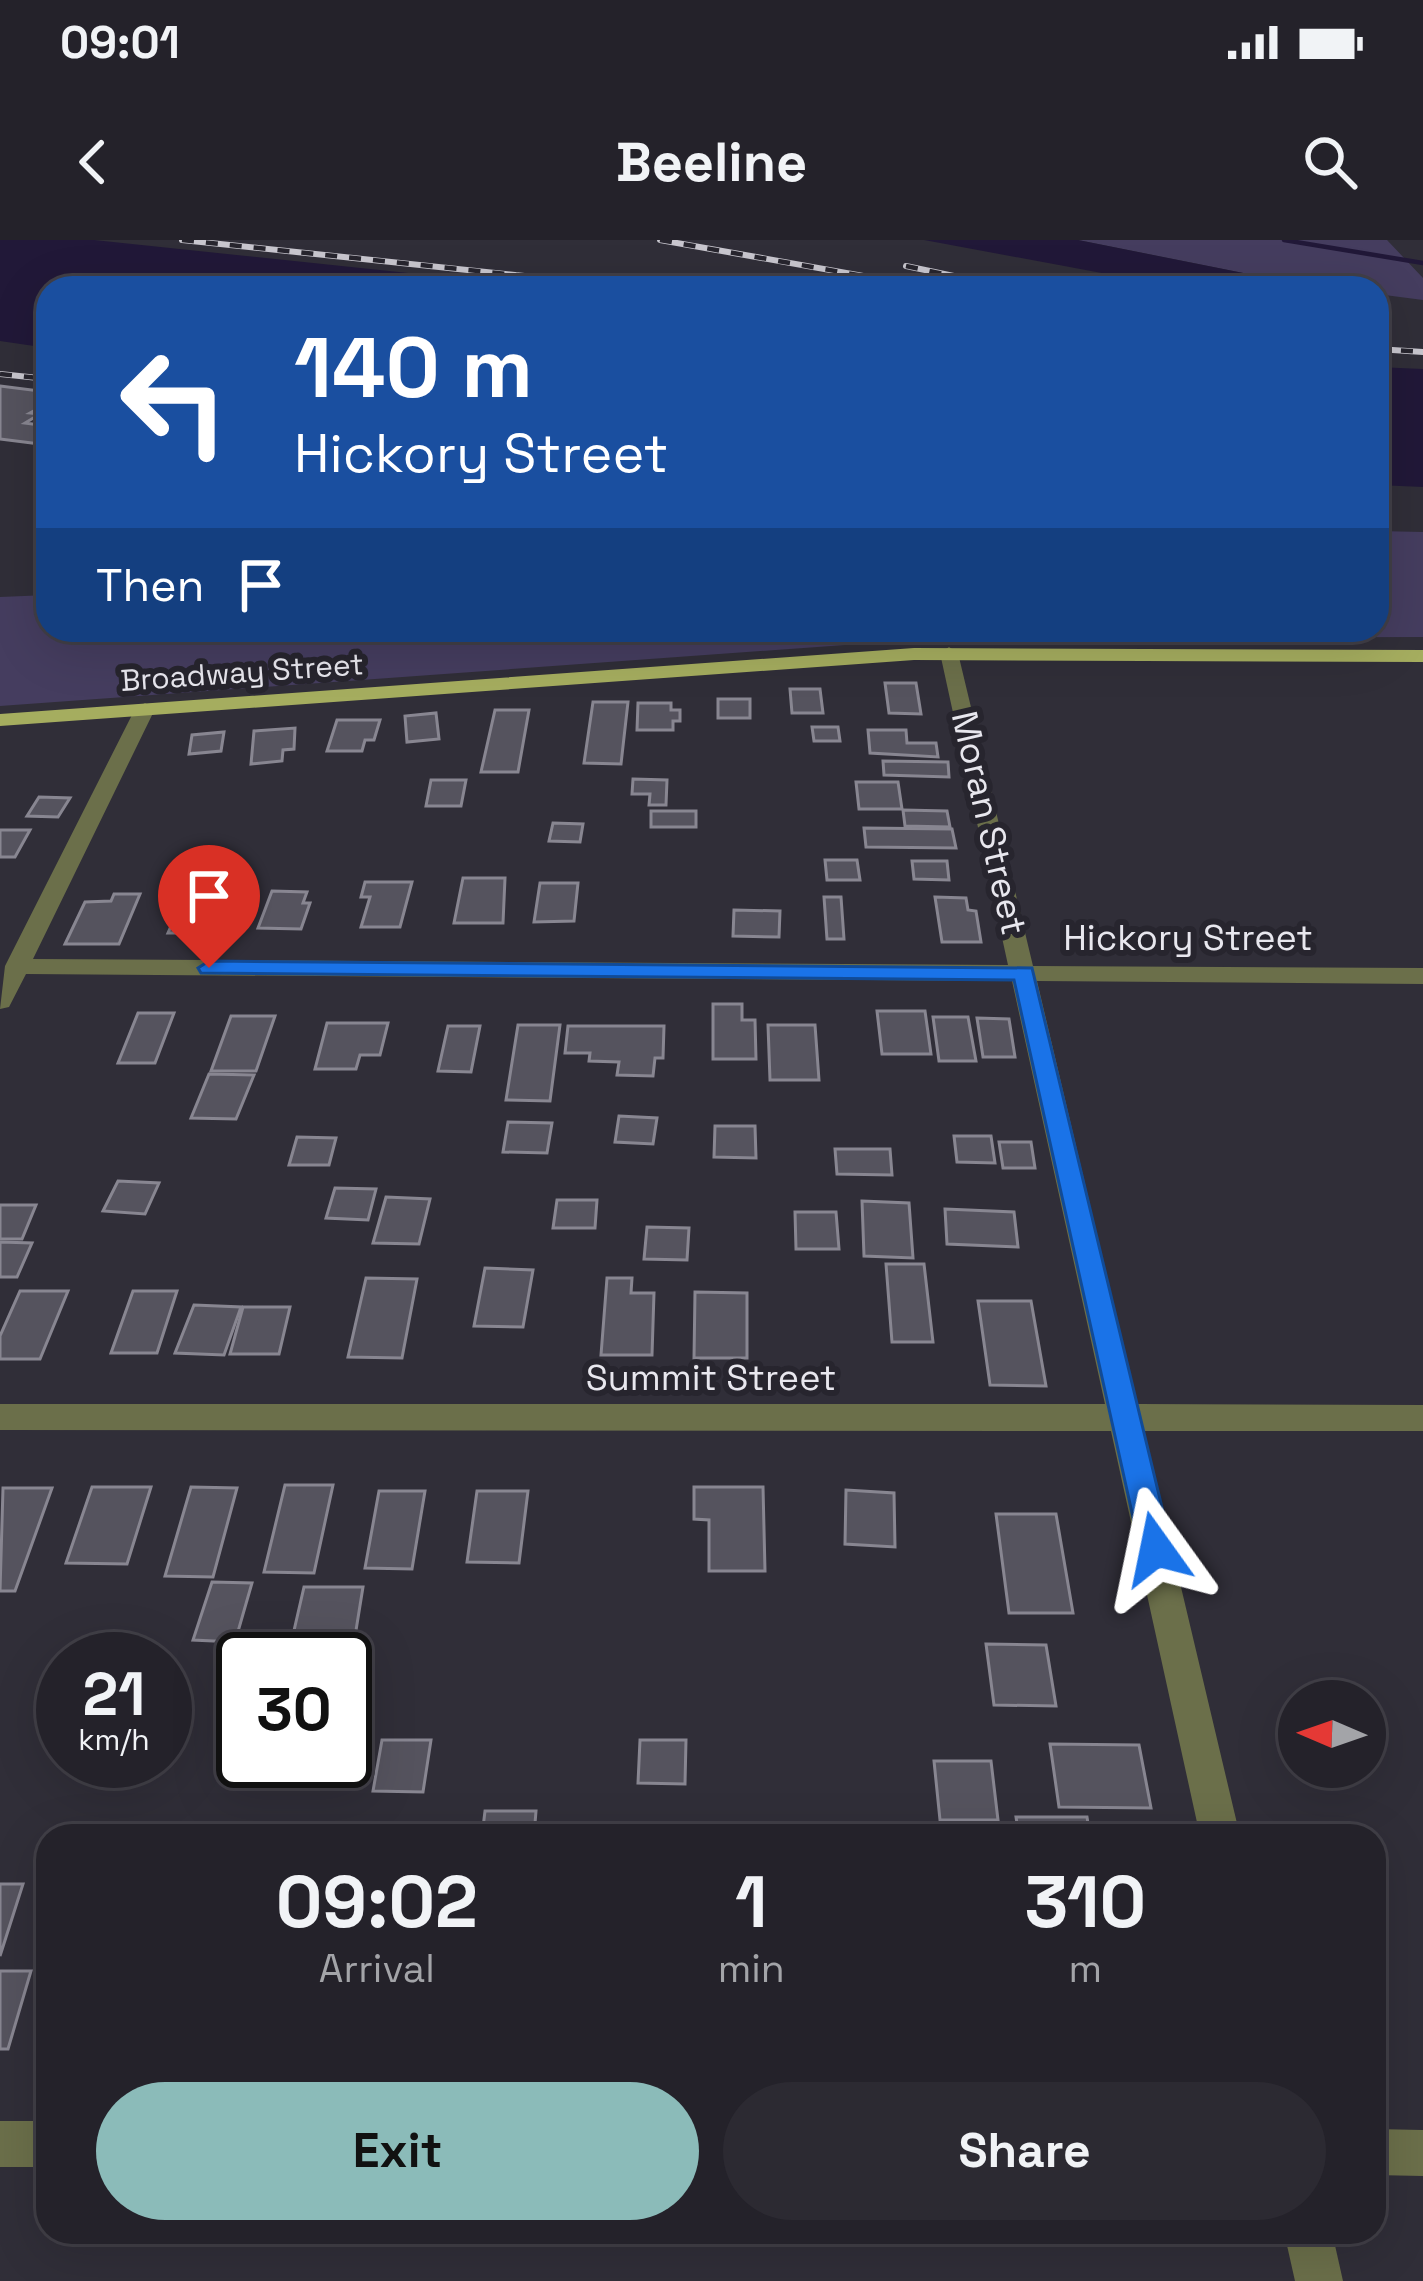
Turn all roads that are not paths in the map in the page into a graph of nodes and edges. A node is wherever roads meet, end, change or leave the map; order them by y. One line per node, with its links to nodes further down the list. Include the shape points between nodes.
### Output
1 (950, 653): 2 (main road, Broadway Street); 3 (main road, Broadway Street); 6 (street, Moran Street)
2 (1423, 656)
3 (145, 709): 4 (main road, Broadway Street); 5 (street)
4 (0, 720)
5 (17, 967): 6 (street, Hickory Street); 8 (street)
6 (1024, 973): 7 (street, Hickory Street); 9 (street, Moran Street)
7 (1423, 976)
8 (0, 1001)
9 (1127, 1416): 10 (street, Summit Street); 11 (street, Summit Street); 12 (street, Moran Street)
10 (0, 1417)
11 (1423, 1418)
12 (1217, 1824)
13 (0, 2144): 14 (street)
14 (36, 2144)
15 (1386, 2152): 16 (street)
16 (1423, 2152)
17 (1310, 2244): 18 (street)
18 (1318, 2281)

